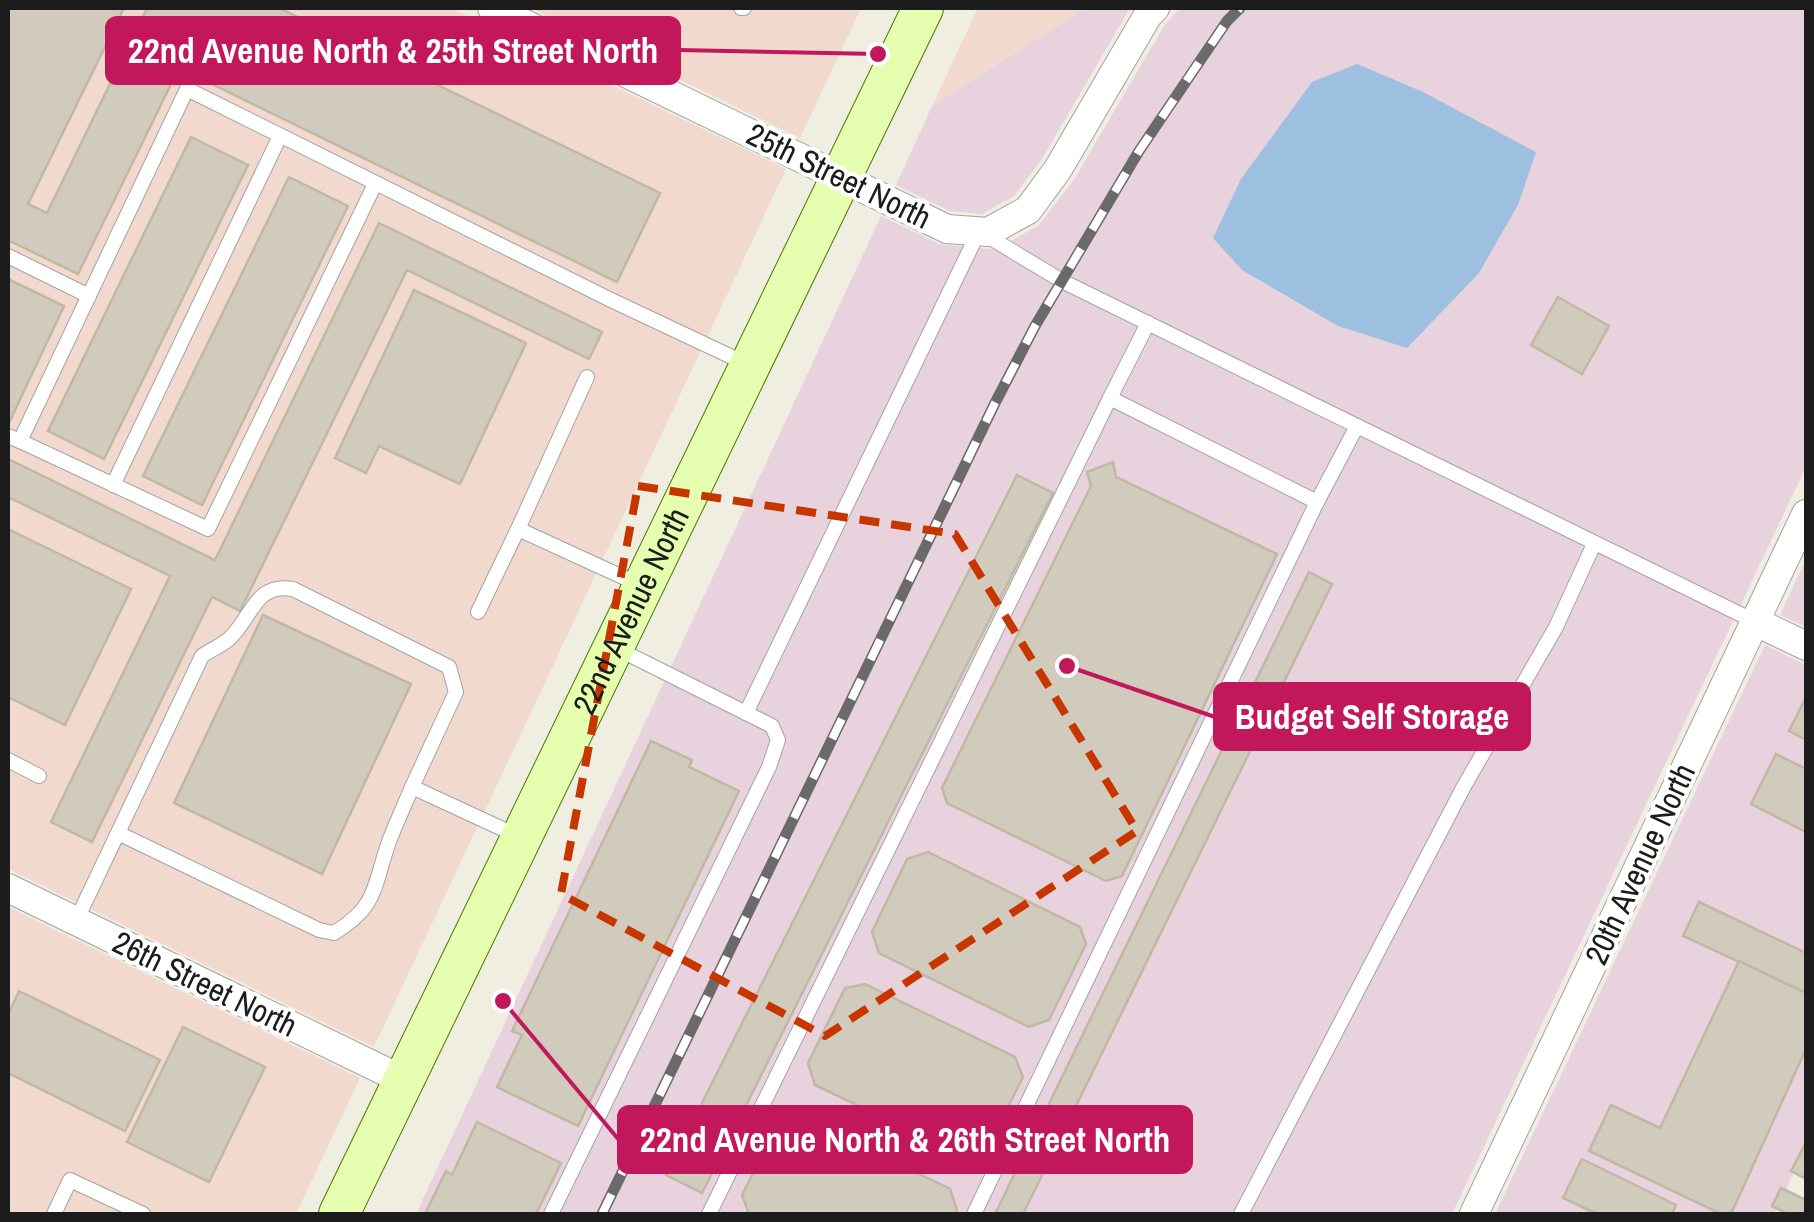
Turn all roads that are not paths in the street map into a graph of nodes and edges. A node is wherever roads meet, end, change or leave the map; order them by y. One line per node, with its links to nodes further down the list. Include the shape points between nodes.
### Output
1 (492, 8): 5 (street, 25th Street North)
2 (924, 8): 5 (main road, 22nd Avenue North)
3 (1154, 8): 7 (street, via 1028,210)
4 (280, 136): 6 (lane); 9 (lane, via 188,89); 16 (lane)
5 (842, 178): 7 (street, 25th Street North, via 946,229); 11 (main road, 22nd Avenue North)
6 (375, 184): 11 (lane); 16 (lane, via 208,529)
7 (979, 231): 10 (lane); 26 (lane)
8 (8, 256): 9 (lane)
9 (89, 296): 15 (lane)
10 (1148, 323): 13 (lane); 14 (lane)
11 (750, 366): 21 (main road, 22nd Avenue North)
12 (587, 378): 19 (lane)
13 (1110, 398): 17 (lane); 39 (lane)
14 (1357, 426): 17 (lane); 20 (lane)
15 (14, 438): 16 (lane)
16 (113, 484)
17 (1317, 502): 40 (lane)
18 (1806, 514): 23 (street, 20th Avenue North)
19 (518, 529): 21 (lane); 22 (lane)
20 (1594, 544): 23 (lane); 41 (lane, via 1556,627 1463,788)
21 (644, 587): 25 (main road, 22nd Avenue North)
22 (478, 612)
23 (1756, 622): 24 (street); 42 (street, 20th Avenue North)
24 (1806, 646)
25 (614, 647): 26 (lane); 31 (main road, 22nd Avenue North)
26 (746, 713): 38 (lane, via 772,726 778,740 770,767)
27 (8, 760): 28 (lane)
28 (40, 776)
29 (412, 787): 30 (lane, via 376,892 334,933); 30 (lane, via 456,692 450,667 280,587 260,598 227,641 202,656); 31 (lane)
30 (118, 833): 33 (lane)
31 (521, 838): 34 (main road, 22nd Avenue North)
32 (8, 888): 33 (street, 26th Street North)
33 (76, 921): 34 (street, 26th Street North)
34 (404, 1080): 37 (main road, 22nd Avenue North)
35 (54, 1214): 36 (lane, via 70,1180)
36 (143, 1214)
37 (340, 1214)
38 (551, 1214)
39 (709, 1214)
40 (974, 1214)
41 (1241, 1214)
42 (1474, 1214)

